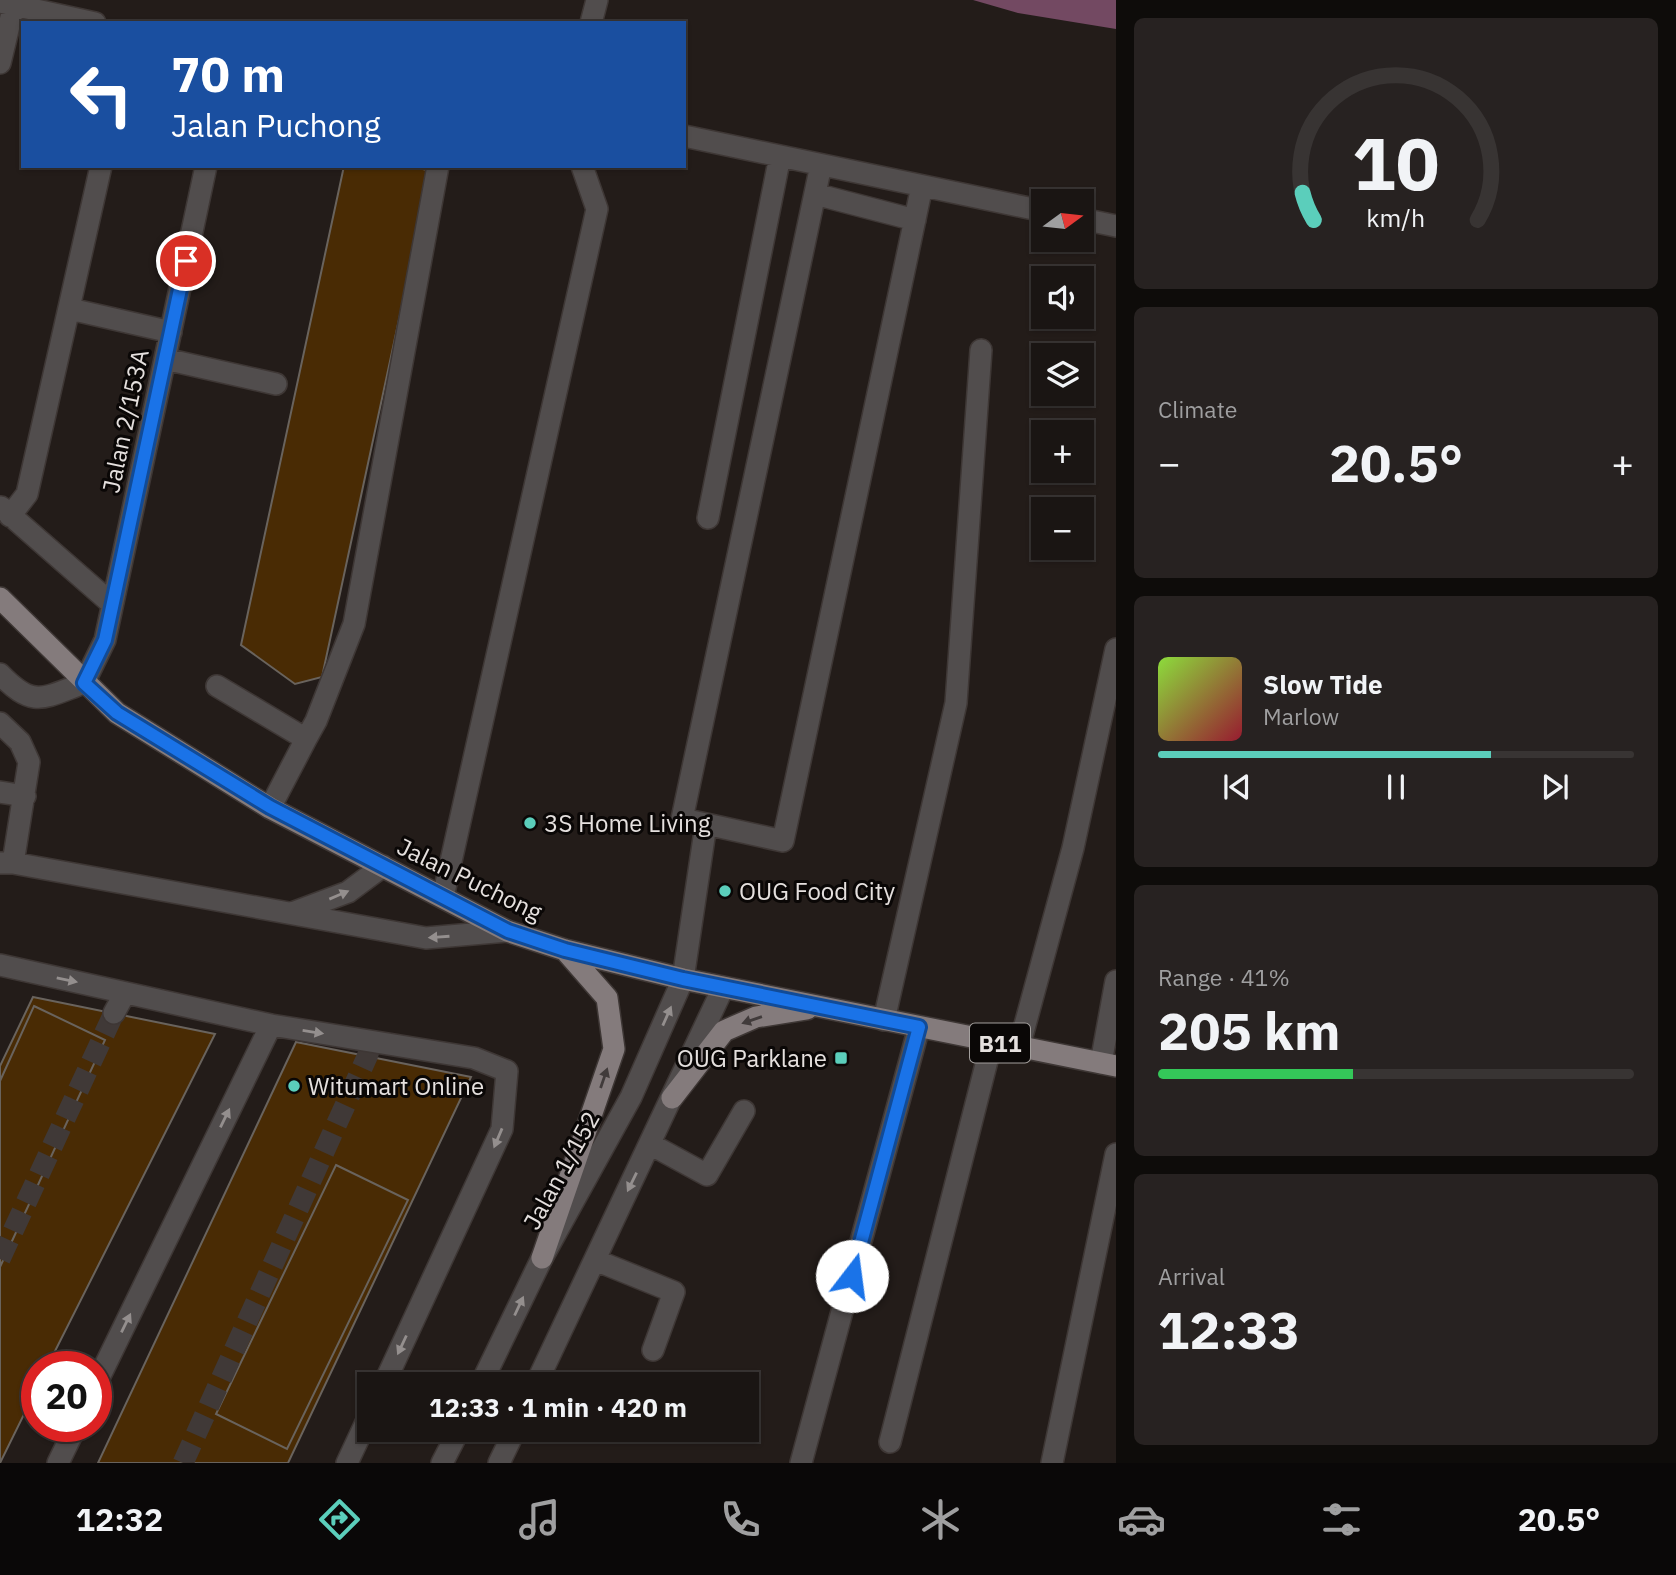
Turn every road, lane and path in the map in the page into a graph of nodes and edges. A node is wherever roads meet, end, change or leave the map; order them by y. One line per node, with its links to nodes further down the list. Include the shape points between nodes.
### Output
1 (597, 0): 4 (street)
2 (20, 4): 3 (street); 5 (street)
3 (87, 21)
4 (592, 21)
5 (0, 63)
6 (686, 136): 7 (street)
7 (780, 156): 8 (street); 25 (street)
8 (821, 164): 13 (street); 14 (street)
9 (101, 168): 19 (street)
10 (206, 168): 20 (street, Jalan 2/153A)
11 (438, 168): 33 (street, via 354,624)
12 (583, 168): 40 (street, via 597,209)
13 (922, 186): 15 (street); 16 (street)
14 (815, 194): 16 (street); 37 (street, via 682,819)
15 (1031, 209)
16 (915, 220): 37 (street, via 783,841)
17 (1094, 221): 18 (street)
18 (1116, 226)
19 (70, 309): 20 (street); 24 (street, via 27,494)
20 (171, 332): 22 (street, Jalan 2/153A)
21 (981, 350): 51 (street, via 956,703)
22 (165, 359): 23 (street); 27 (street, Jalan 2/153A)
23 (276, 384)
24 (5, 511): 27 (street)
25 (708, 518)
26 (0, 598): 30 (main road, Jalan Puchong / B11)
27 (113, 604): 30 (street, Jalan 2/153A, via 105,640)
28 (1116, 649): 55 (street, via 1073,848)
29 (0, 674): 30 (street, via 18,693 40,699)
30 (84, 683): 36 (main road, Jalan Puchong / B11, via 117,713)
31 (217, 686): 33 (street)
32 (0, 723): 35 (street, via 20,741 29,762)
33 (306, 739): 36 (street)
34 (0, 792): 35 (street)
35 (25, 796): 38 (street)
36 (270, 807): 39 (main road, Jalan Puchong / B11)
37 (706, 824): 45 (street, Jalan 1/152)
38 (7, 863): 41 (street)
39 (383, 866): 40 (main road, Jalan Puchong / B11); 41 (street, one-way to 39, via 348,892)
40 (443, 897): 42 (main road, Jalan Puchong / B11)
41 (290, 914): 42 (street, one-way to 41, via 426,938)
42 (508, 931): 43 (main road, Jalan Puchong / B11)
43 (565, 950): 45 (main road, Jalan Puchong / B11); 61 (main road, one-way to 43, via 614,1049 607,998)
44 (0, 965): 48 (street, one-way to 48)
45 (683, 979): 47 (main road, Jalan Puchong / B11); 61 (street, Jalan 1/152, one-way to 45, via 631,1097)
46 (1116, 981): 56 (street)
47 (723, 988): 49 (main road, Jalan Puchong / B11); 57 (street)
48 (125, 993): 50 (street); 52 (street)
49 (819, 1007): 51 (main road, Jalan Puchong / B11); 57 (main road, one-way to 57, via 756,1017 724,1031)
50 (114, 1013)
51 (884, 1020): 53 (main road, Jalan Puchong / B11)
52 (271, 1025): 64 (street, one-way to 52); 65 (street, one-way to 65, via 474,1058 507,1071 502,1129)
53 (919, 1027): 54 (main road, Jalan Puchong / B11); 77 (street)
54 (992, 1041): 55 (main road, Jalan Puchong / B11); 72 (street)
55 (1019, 1047): 56 (main road, Jalan Puchong / B11)
56 (1109, 1064)
57 (672, 1098): 59 (street)
58 (744, 1111): 59 (street, via 707,1175)
59 (650, 1144): 62 (street, one-way to 62)
60 (1116, 1154): 78 (street)
61 (542, 1258): 66 (street, Jalan 1/152, one-way to 61)
62 (594, 1260): 63 (street, via 674,1293); 67 (street)
63 (653, 1350)
64 (112, 1351)
65 (390, 1372)
66 (487, 1372)
67 (542, 1372)
68 (68, 1442): 73 (street)
69 (357, 1442): 74 (street)
70 (453, 1442): 75 (street)
71 (509, 1442): 76 (street)
72 (890, 1443)
73 (58, 1463)
74 (347, 1463)
75 (442, 1463)
76 (499, 1463)
77 (801, 1463)
78 (1052, 1463)

